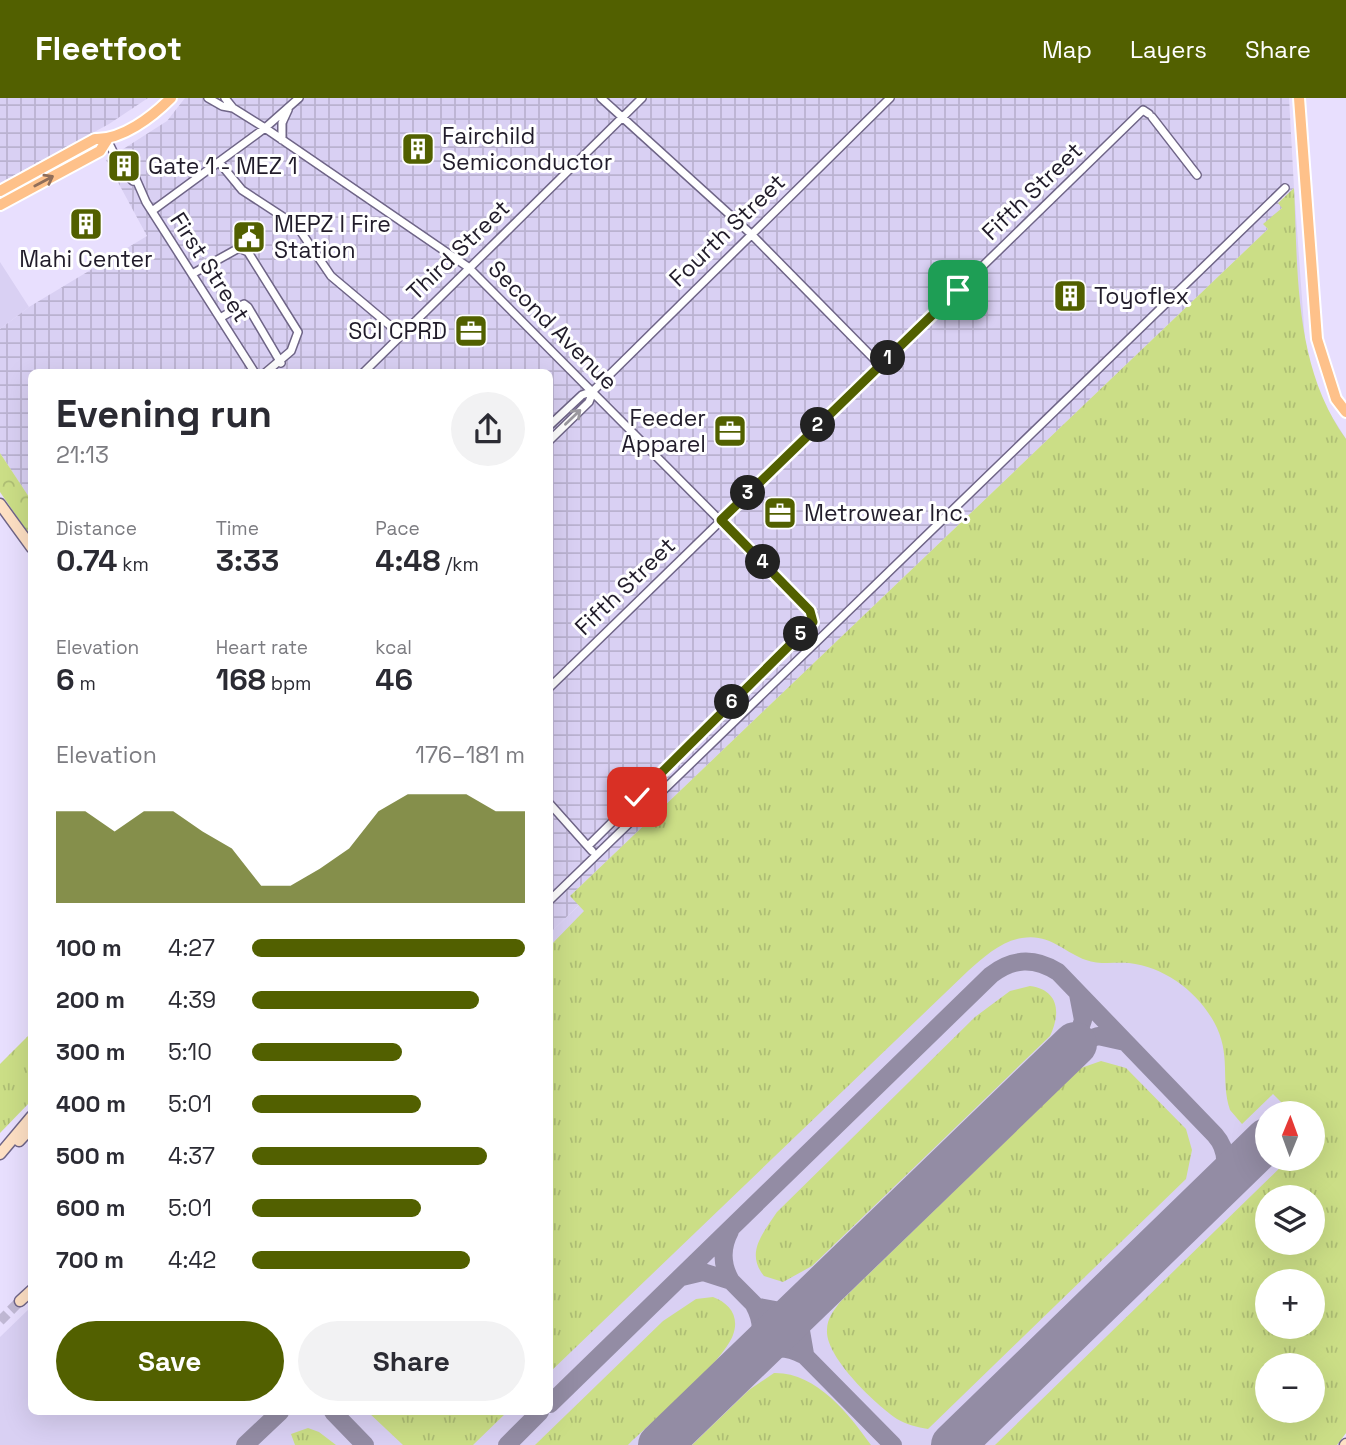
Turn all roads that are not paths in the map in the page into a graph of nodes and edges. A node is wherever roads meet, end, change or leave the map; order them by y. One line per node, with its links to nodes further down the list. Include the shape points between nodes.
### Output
1 (171, 98): 14 (main road, via 151,116)
2 (208, 98): 10 (street, Second Avenue)
3 (225, 98): 10 (street, Second Avenue)
4 (299, 98): 9 (street)
5 (601, 98): 11 (street)
6 (642, 98): 11 (street, Third Street)
7 (890, 98): 21 (street, Fourth Street)
8 (1299, 98): 32 (main road, via 1317,339 1332,388)
9 (290, 106): 12 (street); 13 (street, via 282,123)
10 (233, 108): 12 (street, Second Avenue)
11 (621, 119): 21 (street); 22 (street, Third Street)
12 (265, 128): 13 (street, Second Avenue); 15 (street)
13 (282, 139): 22 (street, Second Avenue)
14 (107, 140): 18 (main road, via 95,139); 19 (main road, one-way to 14, via 100,151); 20 (street, First Street, via 121,170 134,181)
15 (219, 162): 20 (street); 25 (street, via 242,190 296,226 331,276)
16 (1197, 175): 27 (street, Fifth Street, via 1143,110)
17 (1285, 188): 40 (street)
18 (0, 191)
19 (0, 205)
20 (152, 211): 23 (street, First Street)
21 (750, 233): 27 (street); 31 (street, Fourth Street)
22 (468, 267): 25 (street, Third Street); 31 (street, Second Avenue)
23 (192, 274): 24 (street, First Street); 26 (street, via 239,248 248,252 298,332)
24 (220, 318): 26 (street, via 244,304); 28 (street, First Street)
25 (400, 334): 30 (street, Third Street)
26 (281, 363): 29 (street)
27 (880, 365): 36 (street, Fifth Street)
28 (252, 369)
29 (271, 369)
30 (367, 369)
31 (593, 391): 33 (street, Fourth Street, via 582,395); 34 (street, Fourth Street, one-way to 31, via 589,402); 36 (street, Second Avenue)
32 (1346, 412)
33 (553, 422)
34 (553, 437)
35 (0, 503): 37 (street)
36 (721, 520): 38 (street, Fifth Street); 39 (street, Second Avenue, via 810,611 813,622 590,848)
37 (28, 542)
38 (553, 684)
39 (553, 807)
40 (553, 897)
41 (28, 1121): 43 (street)
42 (28, 1131): 44 (street)
43 (0, 1154)
44 (0, 1162)
45 (28, 1294): 46 (street)
46 (20, 1301)

